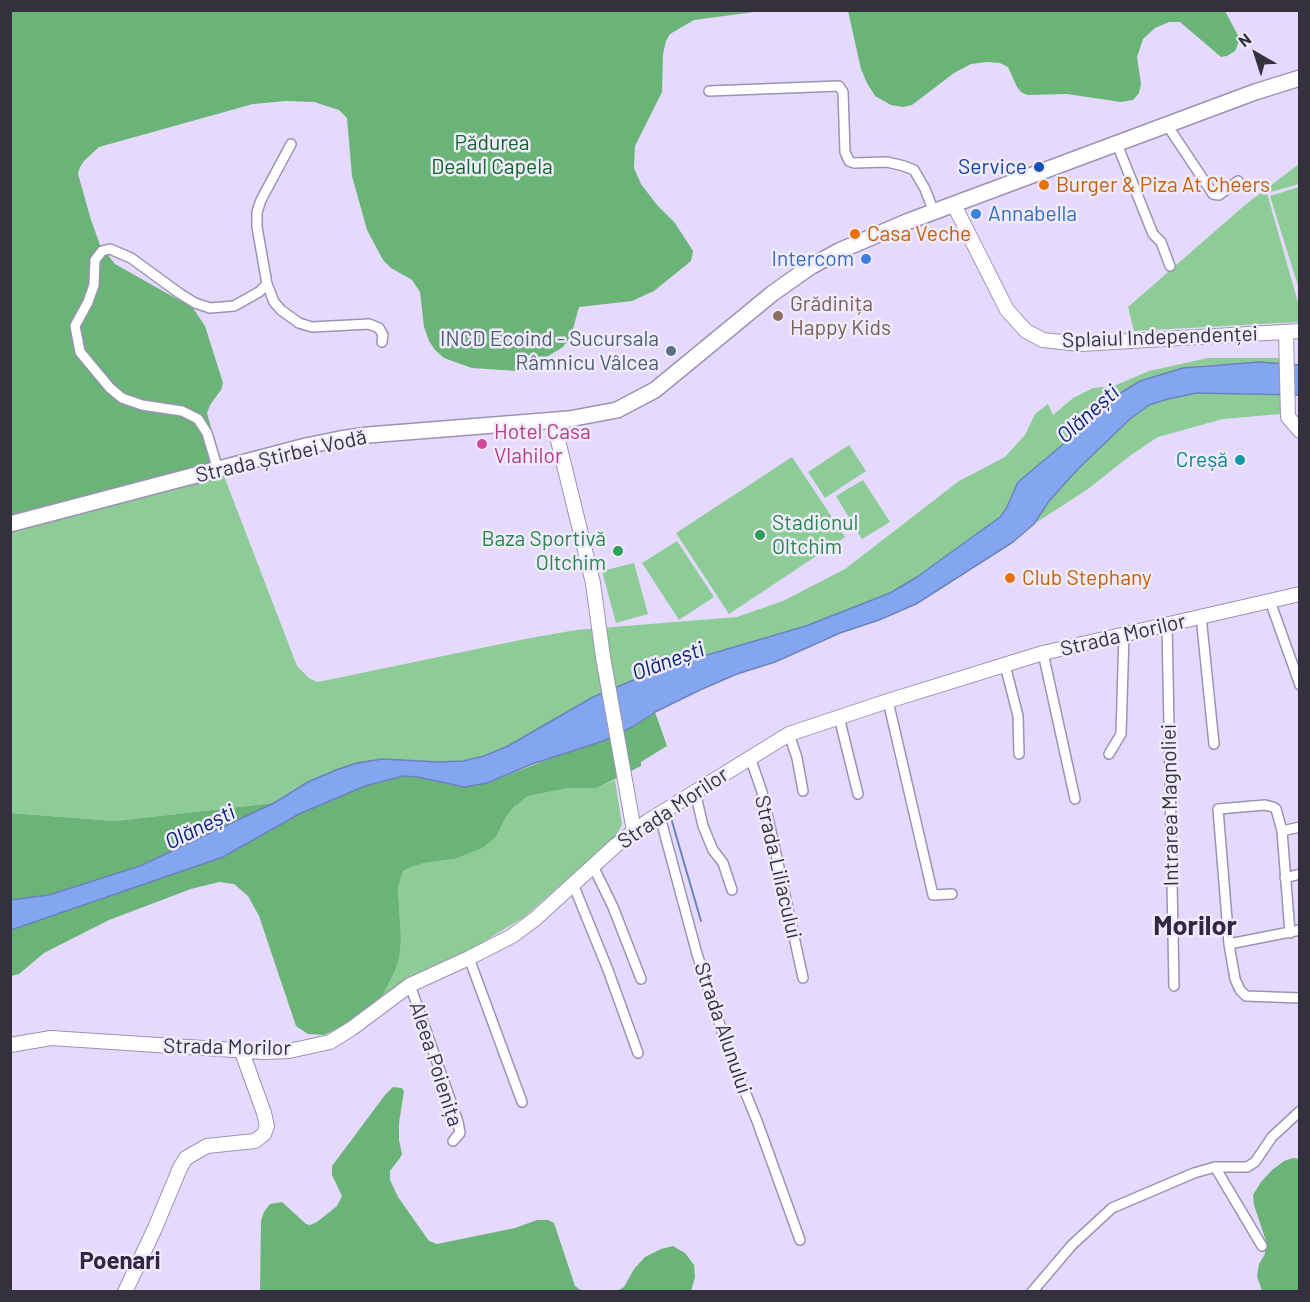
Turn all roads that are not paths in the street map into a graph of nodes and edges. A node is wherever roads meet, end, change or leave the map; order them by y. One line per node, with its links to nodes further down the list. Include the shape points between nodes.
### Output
1 (1299, 78): 3 (main road, Strada Știrbei Vodă)
2 (709, 91): 8 (street, via 839,86 843,92 845,152 849,161 888,162 914,170)
3 (1167, 125): 5 (main road, Strada Știrbei Vodă); 6 (street, via 1213,194 1219,195)
4 (291, 144): 10 (street, via 257,212)
5 (1118, 144): 7 (main road, Strada Știrbei Vodă); 9 (street, via 1153,234 1161,242)
6 (1238, 181)
7 (954, 205): 8 (main road, Strada Știrbei Vodă); 11 (street, Splaiul Independenței, via 1006,310 1026,331 1043,340 1080,344)
8 (934, 212): 13 (main road, Strada Știrbei Vodă, via 882,231 810,267 645,397 602,415)
9 (1170, 266)
10 (267, 284): 12 (street, via 274,302 299,323 312,327 369,324 379,328); 15 (street, via 234,306 210,308 195,303 131,258 110,249 95,260 94,285 75,326 80,352 122,398 182,411 198,419 207,433)
11 (1291, 336): 14 (street, via 1288,417)
12 (382, 342)
13 (553, 420): 15 (main road, Strada Știrbei Vodă, via 368,435 314,444); 38 (street, via 593,583)
14 (1299, 431)
15 (218, 470): 16 (main road, Strada Știrbei Vodă)
16 (10, 524)
17 (1299, 594): 18 (street, Strada Morilor)
18 (1270, 600): 19 (street, Strada Morilor); 24 (street)
19 (1201, 616): 20 (street, Strada Morilor); 28 (street)
20 (1167, 624): 21 (street, Strada Morilor); 52 (street, Intrarea Magnoliei)
21 (1124, 634): 22 (street, Strada Morilor); 30 (street, via 1121,734)
22 (1044, 653): 23 (street, Strada Morilor); 35 (street)
23 (1005, 664): 25 (street, Strada Morilor); 29 (street, via 1018,716)
24 (1299, 685)
25 (888, 701): 26 (street, Strada Morilor); 45 (street, via 933,895)
26 (839, 717): 27 (street, Strada Morilor); 34 (street)
27 (789, 734): 31 (street, Strada Morilor); 33 (street)
28 (1214, 744)
29 (1019, 754)
30 (1109, 754)
31 (750, 757): 32 (street, Strada Morilor); 49 (street, Strada Liliacului, via 762,792)
32 (695, 791): 36 (street, Strada Morilor); 44 (street, via 703,826)
33 (803, 791)
34 (858, 794)
35 (1076, 799)
36 (659, 813): 38 (street, Strada Morilor); 61 (street, Strada Alunului, via 728,1050)
37 (1299, 826): 39 (street)
38 (634, 831): 40 (street, Strada Morilor)
39 (1282, 831): 42 (street); 47 (street, via 1273,807 1218,809)
40 (593, 866): 43 (street, Strada Morilor); 50 (street)
41 (1299, 874): 42 (street)
42 (1285, 878): 46 (street)
43 (573, 884): 48 (street, Strada Morilor, via 519,930); 56 (street)
44 (732, 890)
45 (952, 894)
46 (1294, 932): 47 (street)
47 (1229, 944): 53 (street, via 1235,979 1246,996)
48 (469, 958): 51 (street, Strada Morilor); 57 (street)
49 (803, 978)
50 (641, 979)
51 (410, 985): 55 (street, Strada Morilor, via 330,1042 289,1051); 59 (street, Aleea Poienița, via 458,1122 460,1133)
52 (1174, 986)
53 (1299, 998)
54 (10, 1045): 55 (street, Strada Morilor, via 51,1038)
55 (242, 1052): 63 (street, via 264,1113 264,1134 255,1141 207,1146 186,1158)
56 (638, 1053)
57 (522, 1102)
58 (1299, 1111): 60 (street, via 1272,1137 1255,1162 1247,1167)
59 (453, 1141)
60 (1215, 1167): 62 (street); 64 (street, via 1112,1208 1072,1245)
61 (800, 1240)
62 (1262, 1246)
63 (125, 1292)
64 (1032, 1292)

